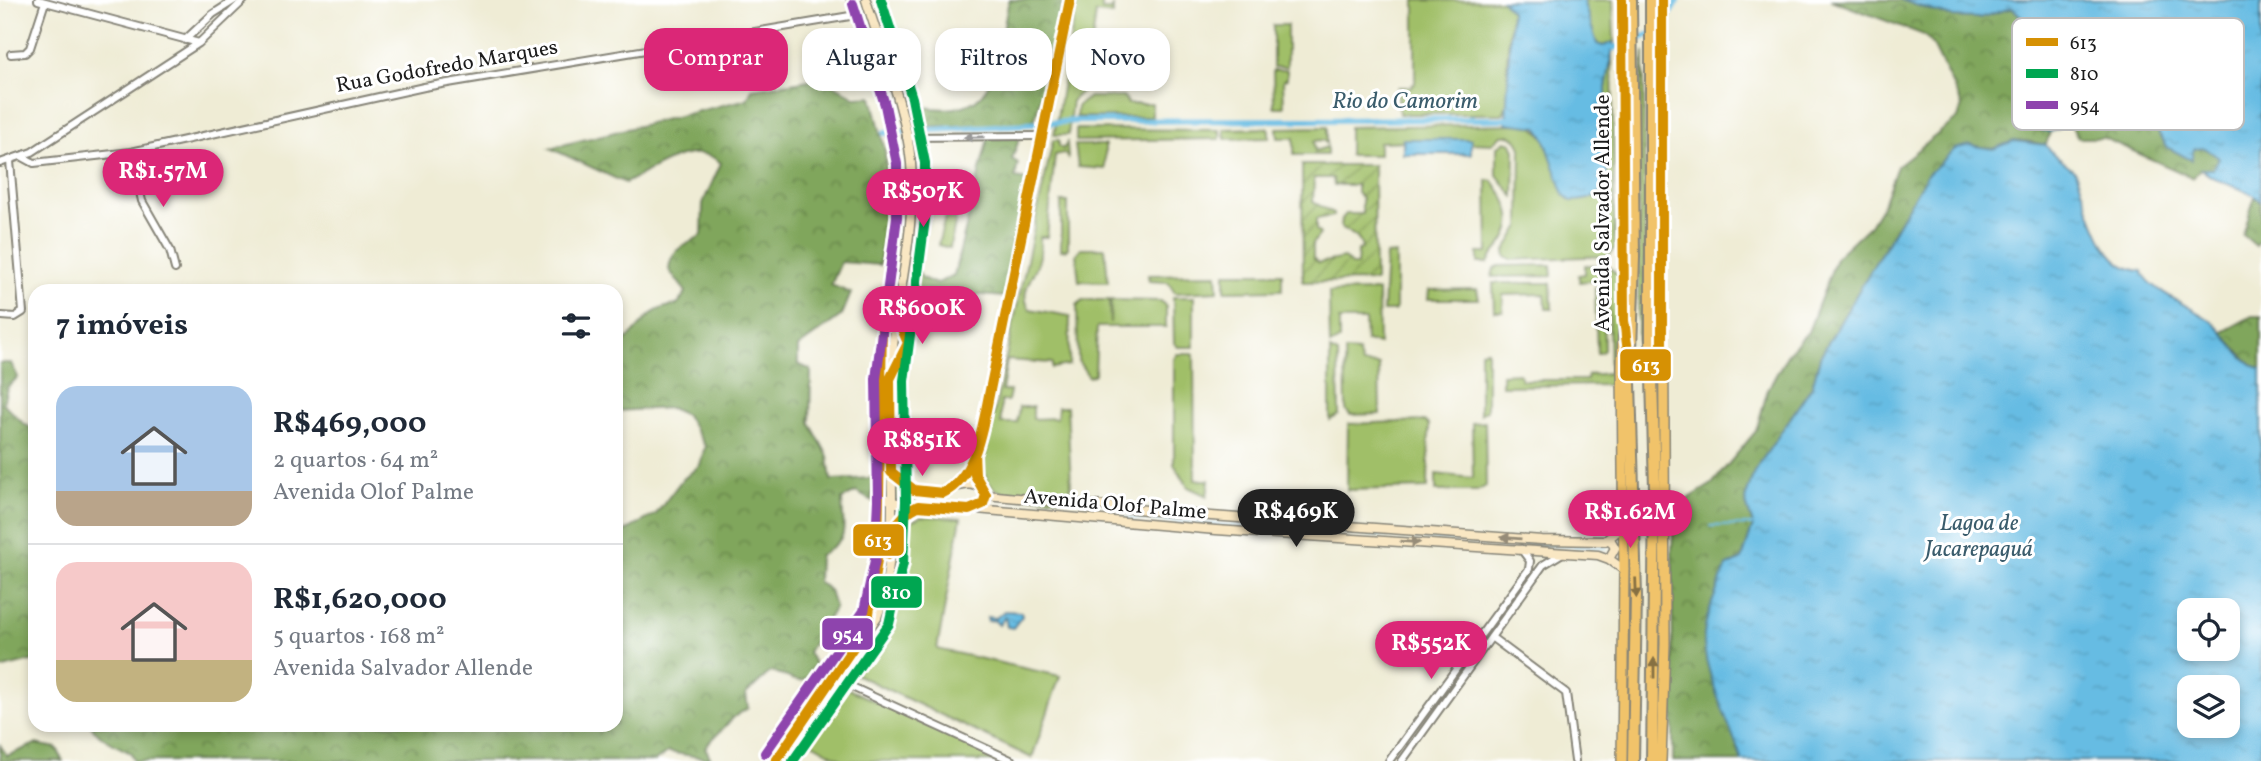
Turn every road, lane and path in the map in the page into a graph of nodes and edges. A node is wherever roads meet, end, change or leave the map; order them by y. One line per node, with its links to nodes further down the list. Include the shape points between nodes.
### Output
1 (241, 0): 12 (street, via 213,14); 13 (street)
2 (851, 0): 10 (street)
3 (866, 0): 18 (street)
4 (1070, 0): 17 (street)
5 (1622, 0): 11 (main road, Avenida Salvador Allende)
6 (1631, 0): 11 (highway, Avenida Salvador Allende)
7 (1651, 0): 14 (highway, via 1650,22)
8 (41, 1): 12 (street); 16 (street, via 30,48)
9 (1662, 3): 14 (main road)
10 (856, 15): 20 (street, Rua Godofredo Marques, via 424,87); 29 (street, via 895,139 901,190)
11 (1627, 33): 15 (highway, Avenida Salvador Allende)
12 (186, 40): 13 (street)
13 (199, 43): 19 (street)
14 (1657, 44): 30 (highway)
15 (1627, 51): 27 (main road, Avenida Salvador Allende); 31 (highway, Avenida Salvador Allende)
16 (11, 54)
17 (1043, 133): 18 (street, one-way to 18); 33 (street)
18 (906, 135): 28 (street, via 912,188)
19 (32, 152): 21 (street); 23 (street)
20 (131, 152): 23 (street, Rua Godofredo Marques); 25 (street, via 142,201 170,250)
21 (23, 157): 22 (street); 23 (street, Rua Godofredo Marques, via 34,163)
22 (10, 161): 24 (street); 26 (street, via 23,312)
23 (47, 162)
24 (0, 163)
25 (175, 270)
26 (2, 316)
27 (1624, 321): 31 (highway, via 1626,352); 45 (main road, Avenida Salvador Allende)
28 (897, 322): 29 (street); 32 (street); 32 (street, via 908,342)
29 (882, 327): 37 (street)
30 (1657, 360): 31 (highway, via 1641,366); 44 (highway); 50 (main road)
31 (1632, 362): 45 (highway, Avenida Salvador Allende)
32 (890, 379): 34 (street)
33 (972, 459): 35 (street); 36 (street)
34 (891, 472): 38 (street, via 902,485 918,492); 40 (street)
35 (958, 485): 36 (street); 38 (street)
36 (979, 486): 39 (street)
37 (880, 487): 40 (street); 53 (street, via 877,584)
38 (950, 491): 42 (street)
39 (986, 495): 43 (street); 46 (street, Avenida Olof Palme, one-way to 39, via 1542,540)
40 (890, 502): 41 (street); 48 (street)
41 (918, 506): 42 (street); 48 (street, via 900,516)
42 (957, 507): 43 (street)
43 (976, 509): 47 (street, Avenida Olof Palme, one-way to 47)
44 (1653, 523): 45 (highway, via 1640,516); 50 (highway); 66 (highway, one-way to 44)
45 (1628, 524): 46 (street); 52 (main road, Avenida Salvador Allende); 65 (highway, Avenida Salvador Allende, one-way to 65, via 1636,596)
46 (1610, 540): 51 (street, via 1615,548)
47 (1521, 549): 49 (street, Avenida Olof Palme); 54 (street, via 1530,561 1529,569)
48 (888, 553): 53 (street, via 881,607)
49 (1561, 554): 51 (street, Avenida Olof Palme); 55 (street, via 1543,565)
50 (1663, 557): 67 (main road)
51 (1609, 559): 52 (street, Avenida Olof Palme)
52 (1625, 570): 64 (main road, Avenida Salvador Allende)
53 (867, 627): 59 (street)
54 (1484, 631): 55 (street); 57 (street)
55 (1492, 637): 58 (street); 63 (street, via 1566,693)
56 (852, 687): 60 (street)
57 (1417, 722): 58 (street); 61 (street)
58 (1427, 728): 62 (street)
59 (776, 761)
60 (1013, 761)
61 (1389, 761)
62 (1402, 761)
63 (1575, 761)
64 (1622, 761)
65 (1633, 761)
66 (1652, 761)
67 (1661, 761)

